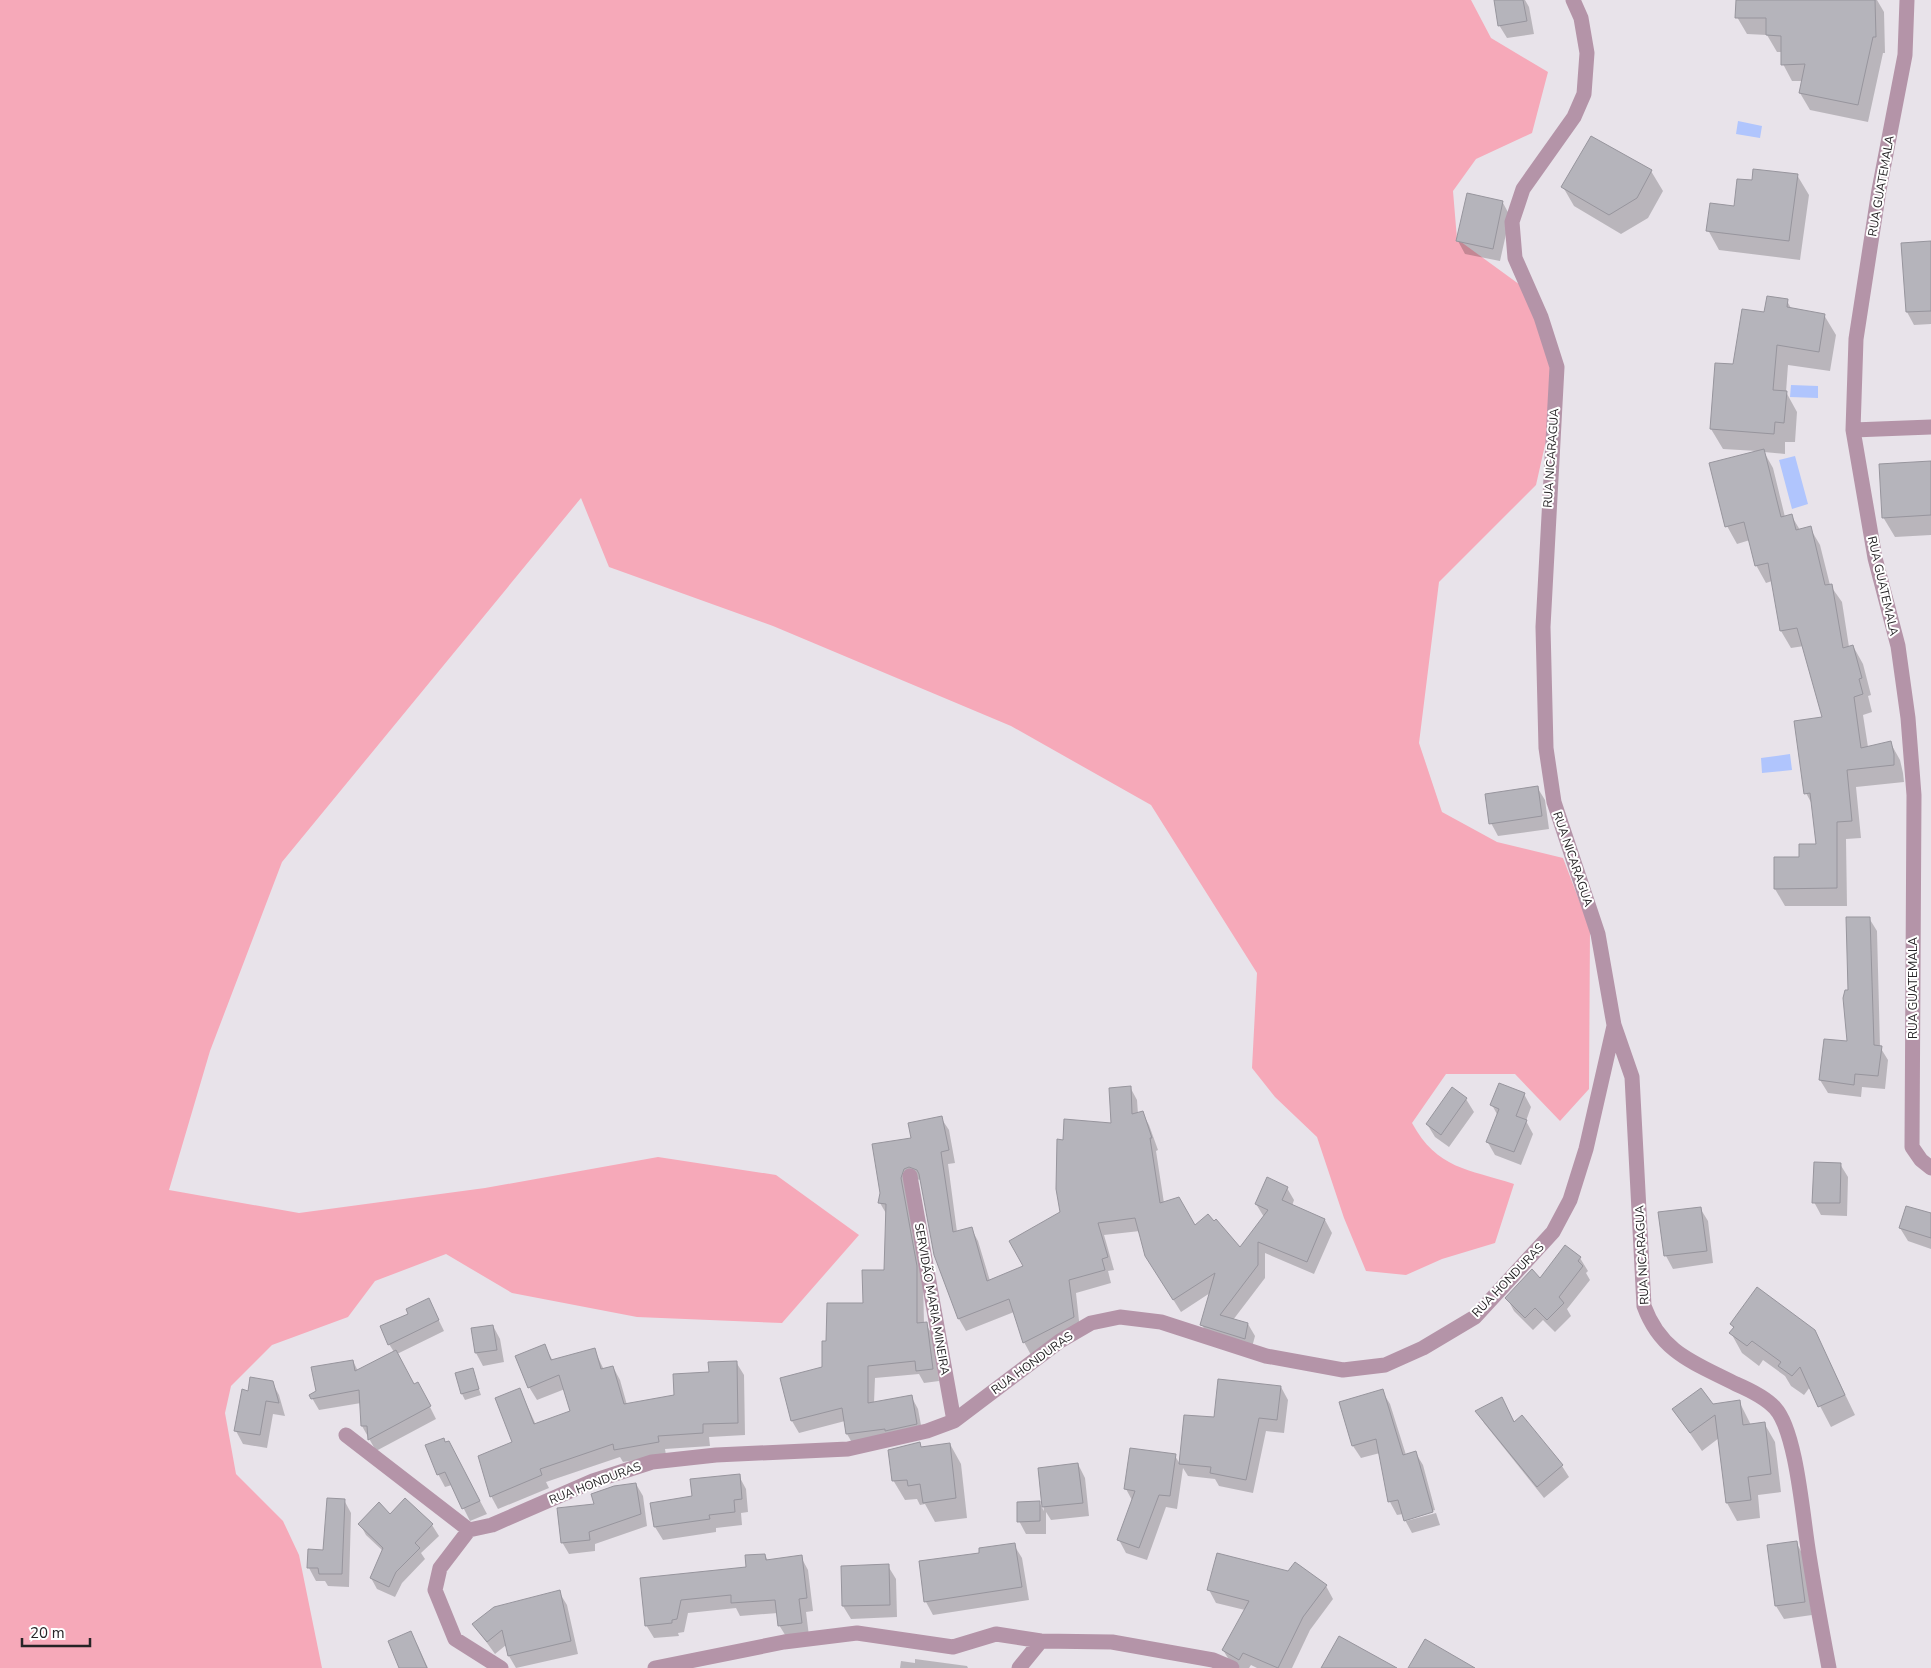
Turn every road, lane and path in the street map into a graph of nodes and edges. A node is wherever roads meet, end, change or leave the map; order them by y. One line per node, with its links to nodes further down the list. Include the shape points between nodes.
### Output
1 (1573, 0): 5 (street, RUA NICARAGUA, via 1581,18 1587,53 1584,94 1574,117 1523,189 1512,222 1515,258 1541,318 1557,367 1543,627 1546,748 1554,802 1598,934)
2 (1907, 0): 4 (street, RUA GUATEMALA, via 1906,55 1879,190 1856,339)
3 (1931, 427): 4 (street)
4 (1853, 430): 6 (street, RUA GUATEMALA, via 1875,558 1898,646 1908,718 1914,795 1912,1147 1920,1160)
5 (1614, 1025): 8 (street, RUA HONDURAS, via 1586,1149 1570,1200 1553,1232 1475,1316 1423,1348 1385,1364 1343,1370 1266,1356 1161,1322 1120,1317 1091,1323 1060,1341); 16 (street, RUA NICARAGUA, via 1632,1077 1644,1306 1651,1325 1663,1342 1696,1364 1754,1392 1775,1408 1787,1432 1795,1469)
6 (1931, 1168)
7 (910, 1176): 8 (street, SERVIDÃO MARIA MINEIRA)
8 (954, 1421): 10 (street, RUA HONDURAS, via 927,1431 848,1450 716,1455 652,1462 592,1481 492,1525)
9 (346, 1435): 10 (street)
10 (469, 1530): 12 (street, via 440,1568 435,1590 455,1639)
11 (1041, 1641): 13 (street, via 996,1634 953,1647 857,1633 784,1642); 14 (street); 15 (street, via 1112,1642 1213,1660)
12 (501, 1668)
13 (655, 1668)
14 (1019, 1668)
15 (1232, 1668)
16 (1829, 1668)

